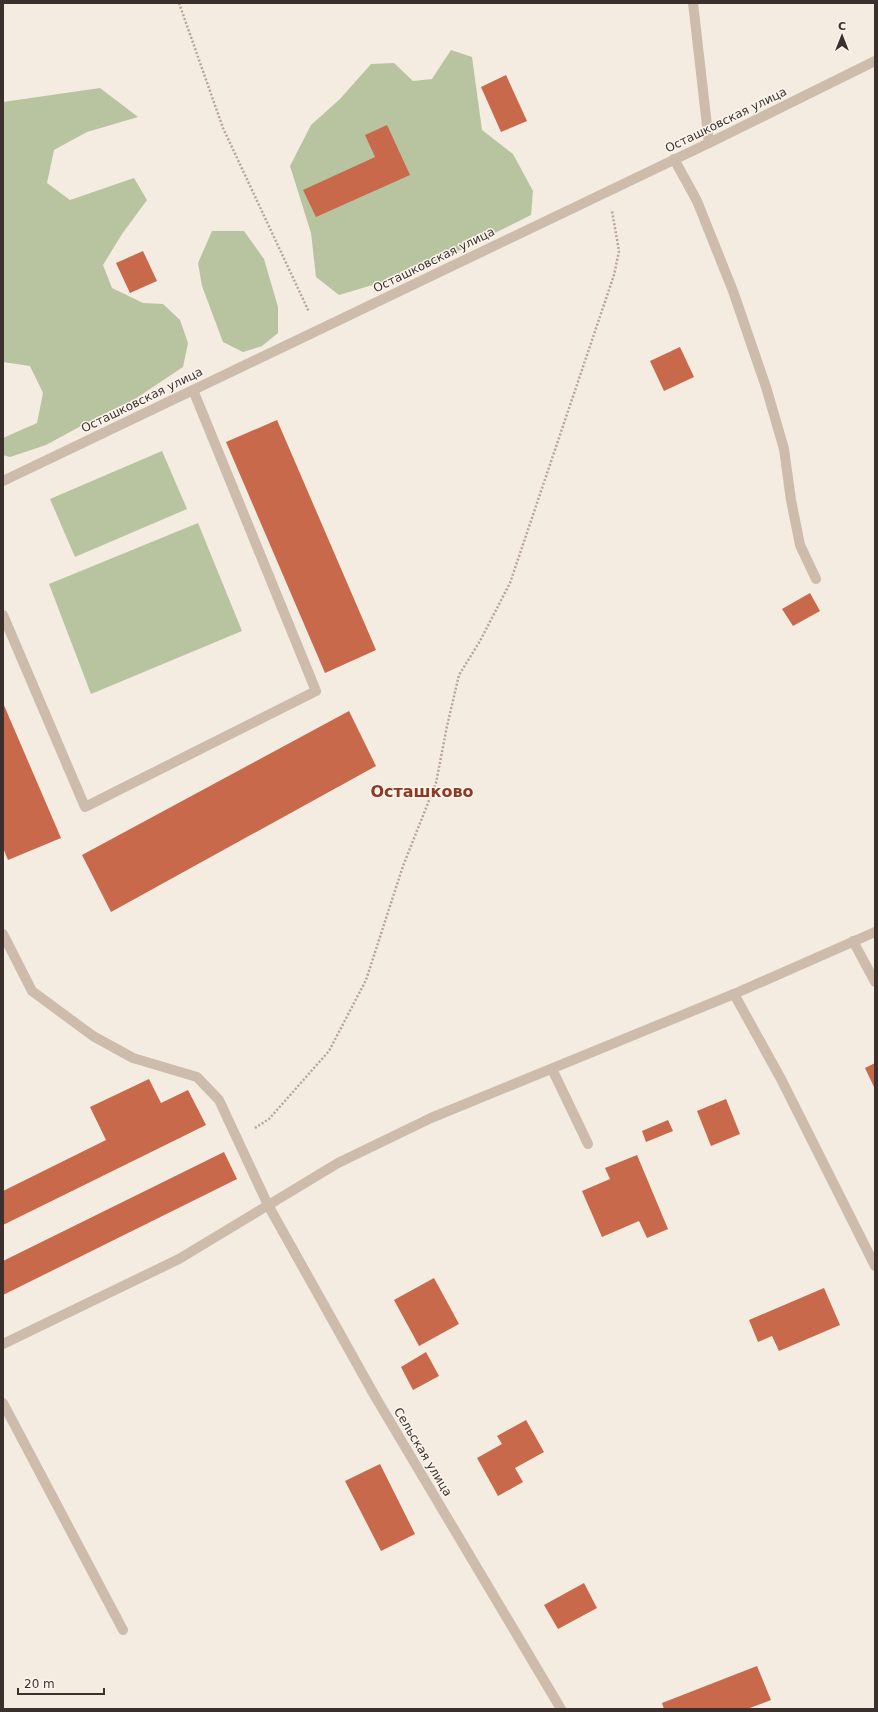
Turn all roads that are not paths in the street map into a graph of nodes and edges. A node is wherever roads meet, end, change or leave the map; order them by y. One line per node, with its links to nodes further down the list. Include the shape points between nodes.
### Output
1 (693, 3): 3 (street)
2 (875, 61): 3 (street, Осташковская улица)
3 (709, 143): 4 (street, Осташковская улица)
4 (674, 159): 5 (street, Осташковская улица); 7 (street, via 700,208 764,380 784,449 800,545)
5 (193, 390): 6 (street, Осташковская улица); 8 (street, via 316,691 85,807)
6 (3, 481)
7 (816, 579)
8 (3, 615)
9 (875, 932): 11 (street)
10 (3, 934): 16 (street, Сельская улица, via 32,991 93,1036 133,1058 197,1077 219,1100)
11 (853, 941): 12 (street); 13 (street)
12 (875, 982)
13 (734, 994): 14 (street); 17 (street, via 781,1079)
14 (552, 1069): 15 (street); 16 (street, via 430,1118 338,1163)
15 (588, 1144)
16 (268, 1205): 18 (street, via 179,1259); 21 (street, Сельская улица, via 376,1398)
17 (875, 1266)
18 (3, 1344)
19 (3, 1403): 20 (street)
20 (123, 1630)
21 (561, 1709)

